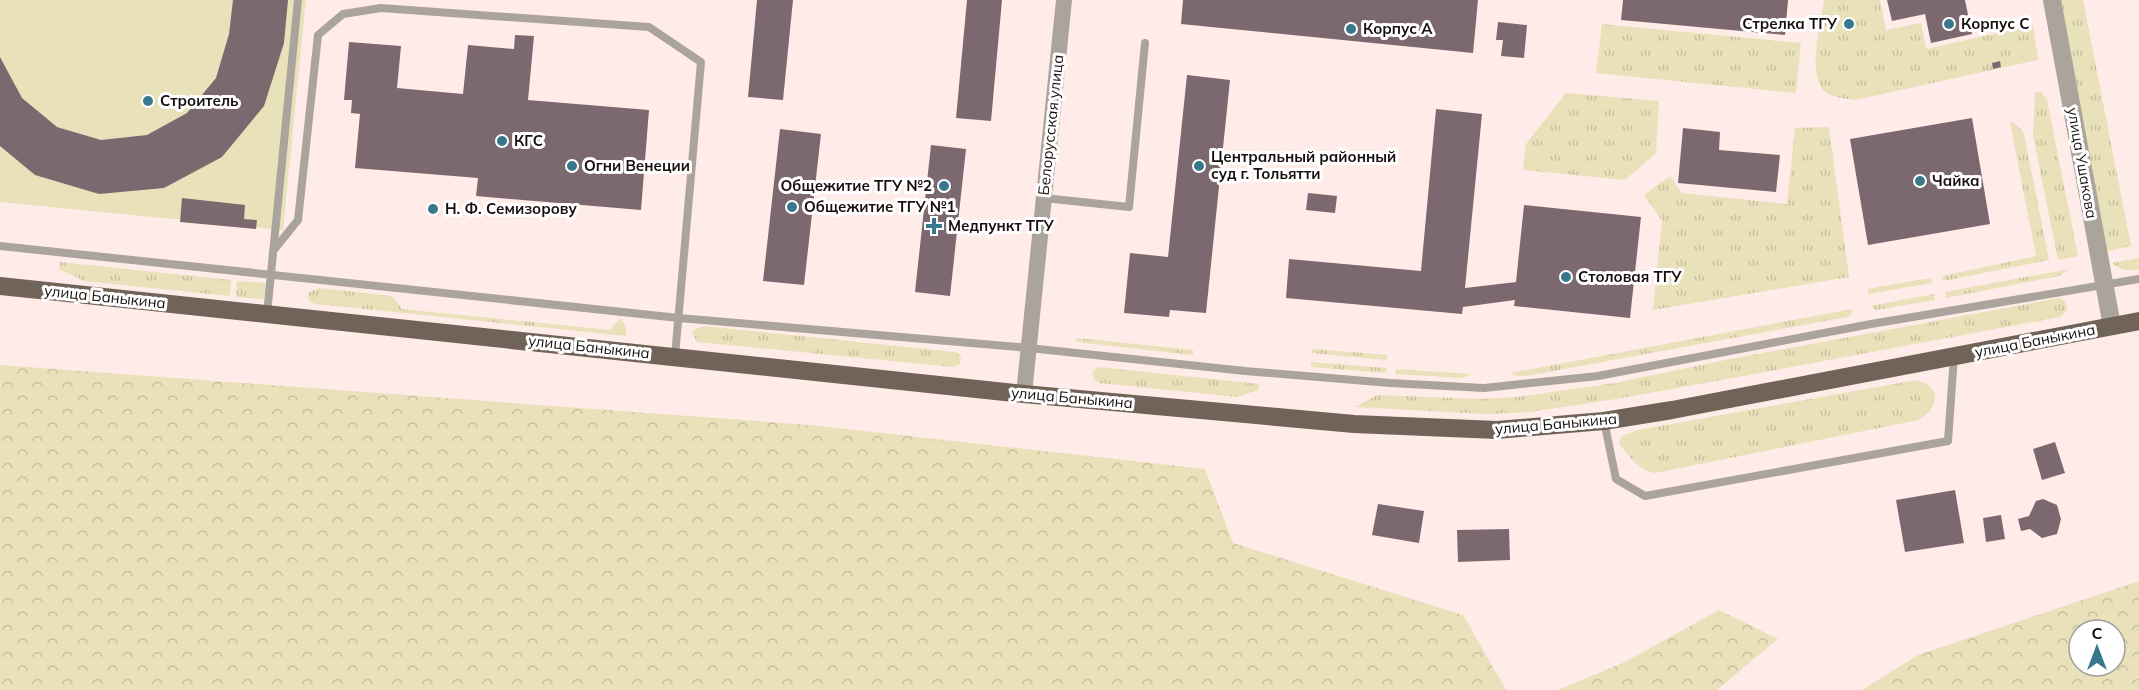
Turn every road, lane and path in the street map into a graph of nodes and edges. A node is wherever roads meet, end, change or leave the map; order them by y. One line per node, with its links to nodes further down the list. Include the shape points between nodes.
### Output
1 (298, 0): 7 (lane)
2 (1064, 0): 5 (street, Белорусская улица)
3 (2052, 0): 10 (street, улица Ушакова)
4 (1145, 43): 5 (lane, via 1129,207)
5 (1044, 198): 16 (street, Белорусская улица)
6 (0, 246): 8 (lane)
7 (273, 251): 8 (lane); 13 (lane, via 298,220 318,35 343,14 381,8 649,27 701,62)
8 (271, 274): 12 (lane); 13 (lane)
9 (2139, 279): 10 (lane)
10 (2105, 285): 15 (street, улица Ушакова); 16 (lane, via 1598,376 1484,388 1245,371)
11 (0, 286): 12 (main road, улица Баныкина)
12 (267, 314): 17 (main road, улица Баныкина)
13 (679, 318): 16 (lane); 17 (lane)
14 (2139, 321): 15 (main road, улица Баныкина)
15 (2112, 326): 18 (main road, улица Баныкина)
16 (1029, 348): 19 (street, Белорусская улица)
17 (675, 356): 19 (main road, улица Баныкина)
18 (1954, 356): 20 (main road, улица Баныкина); 20 (lane, via 1948,441 1645,496 1616,479)
19 (1024, 394): 20 (main road, улица Баныкина, via 1354,424 1497,430)
20 (1604, 421)

